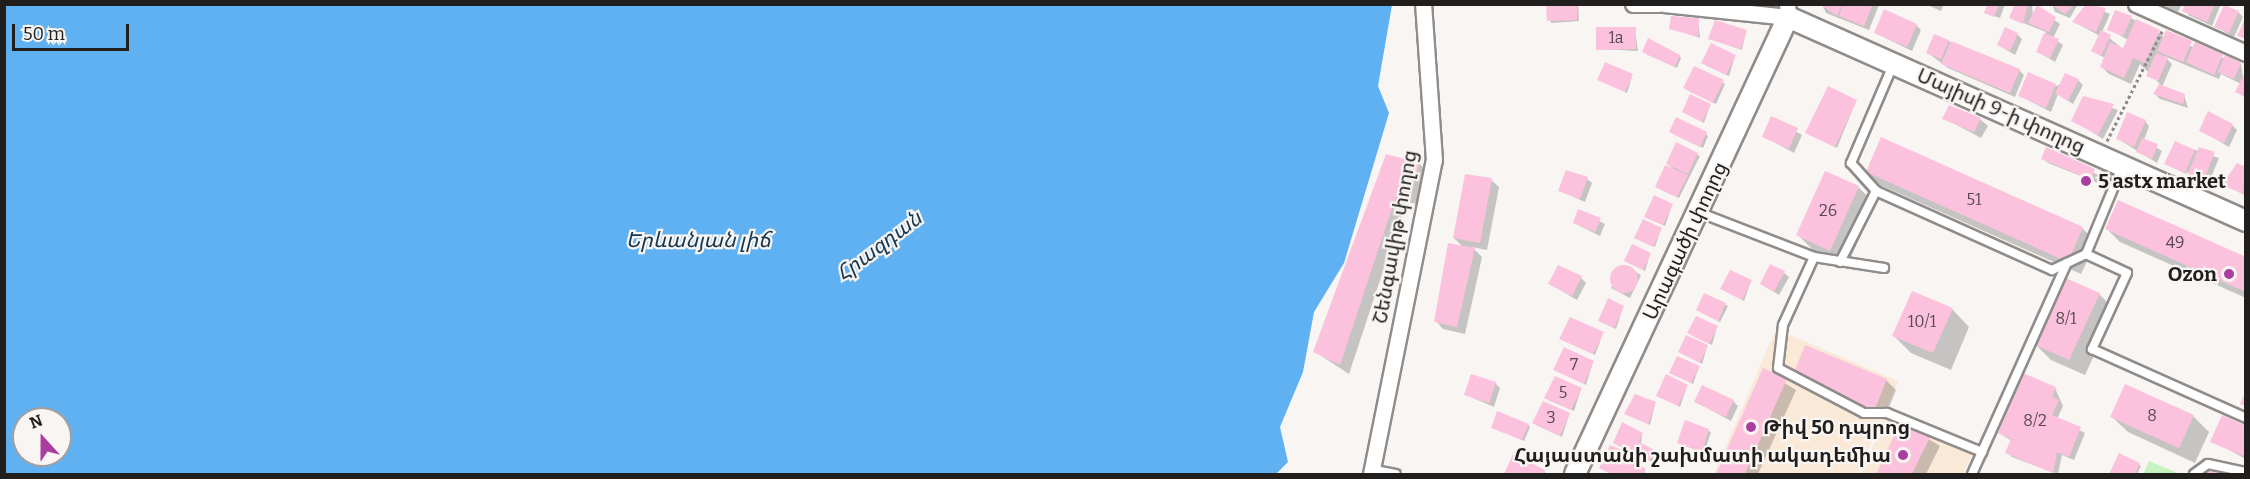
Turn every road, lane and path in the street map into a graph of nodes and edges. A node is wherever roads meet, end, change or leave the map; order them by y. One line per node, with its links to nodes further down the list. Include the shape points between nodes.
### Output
1 (1423, 4): 22 (street, Շենգավիթ փողոց, via 1434,160)
2 (1633, 4): 3 (street)
3 (1658, 4)
4 (1664, 4): 6 (street)
5 (2136, 4): 7 (street)
6 (1788, 11): 9 (street, Մայիսի 9-ի փողոց); 13 (street, Արագածի փողոց)
7 (2168, 19): 8 (street); 10 (path)
8 (2246, 53)
9 (1894, 63): 10 (street, Մայիսի 9-ի փողոց); 12 (lane, via 1851,163)
10 (2100, 155): 11 (street, Մայիսի 9-ի փողոց)
11 (2123, 166): 14 (street, Մայիսի 9-ի փողոց); 15 (lane)
12 (1876, 191): 17 (lane); 18 (lane, via 2052,270)
13 (1698, 212): 16 (lane); 25 (street, Արագածի փողոց)
14 (2246, 221)
15 (2086, 254): 18 (lane); 20 (lane, via 2127,273 2092,349)
16 (1814, 257): 17 (lane); 21 (lane, via 1783,325 1778,368 1864,413 1887,413)
17 (1840, 262): 19 (lane)
18 (2067, 263): 21 (lane)
19 (1884, 268)
20 (2246, 418)
21 (1983, 452): 26 (lane)
22 (1373, 472): 24 (lane)
23 (2246, 472): 27 (lane, via 2208,464)
24 (1396, 474)
25 (1575, 474)
26 (1972, 474)
27 (2194, 474)

